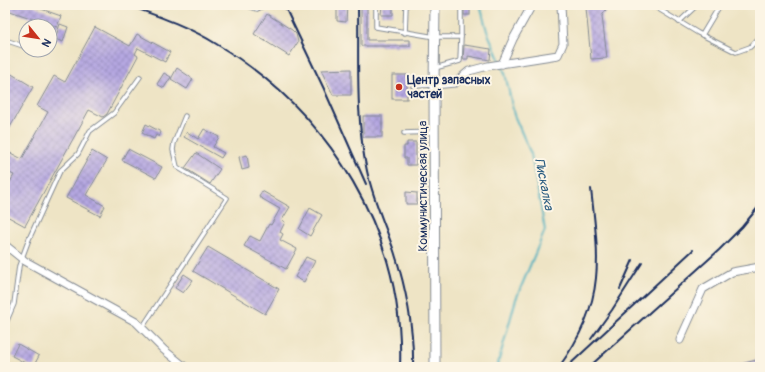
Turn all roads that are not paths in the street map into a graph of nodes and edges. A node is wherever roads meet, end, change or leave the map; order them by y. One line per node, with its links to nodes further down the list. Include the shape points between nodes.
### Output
1 (245, 5): 2 (lane, via 257,9)
2 (265, 5)
3 (376, 5): 13 (lane, via 376,27)
4 (406, 5): 13 (lane)
5 (435, 5): 15 (main road, Коммунистическая улица)
6 (461, 5): 16 (lane)
7 (532, 5): 20 (street)
8 (561, 5): 20 (street, via 563,44 558,55)
9 (652, 5): 12 (lane)
10 (697, 5): 12 (lane)
11 (720, 5): 14 (lane)
12 (679, 22): 14 (lane)
13 (405, 33): 15 (lane)
14 (702, 35): 17 (lane, via 736,52 750,47)
15 (435, 37): 16 (lane); 21 (main road, Коммунистическая улица)
16 (461, 37): 21 (lane, via 460,61)
17 (760, 37)
18 (5, 40): 19 (lane)
19 (18, 44)
20 (502, 64): 24 (street, via 469,71 455,83)
21 (434, 68): 24 (main road, Коммунистическая улица)
22 (140, 77): 29 (lane, via 114,114 90,132 78,154 60,170 28,239)
23 (413, 86): 24 (lane)
24 (434, 86): 26 (main road, Коммунистическая улица)
25 (186, 116): 32 (lane, via 174,143 177,167 227,198)
26 (435, 132): 27 (lane); 35 (main road, Коммунистическая улица)
27 (404, 133)
28 (5, 245): 29 (street)
29 (22, 259): 31 (lane, via 14,304); 32 (street, via 136,322)
30 (760, 267): 33 (street, via 732,272 703,289)
31 (5, 325)
32 (142, 328): 34 (street)
33 (680, 340)
34 (185, 367)
35 (435, 367)

